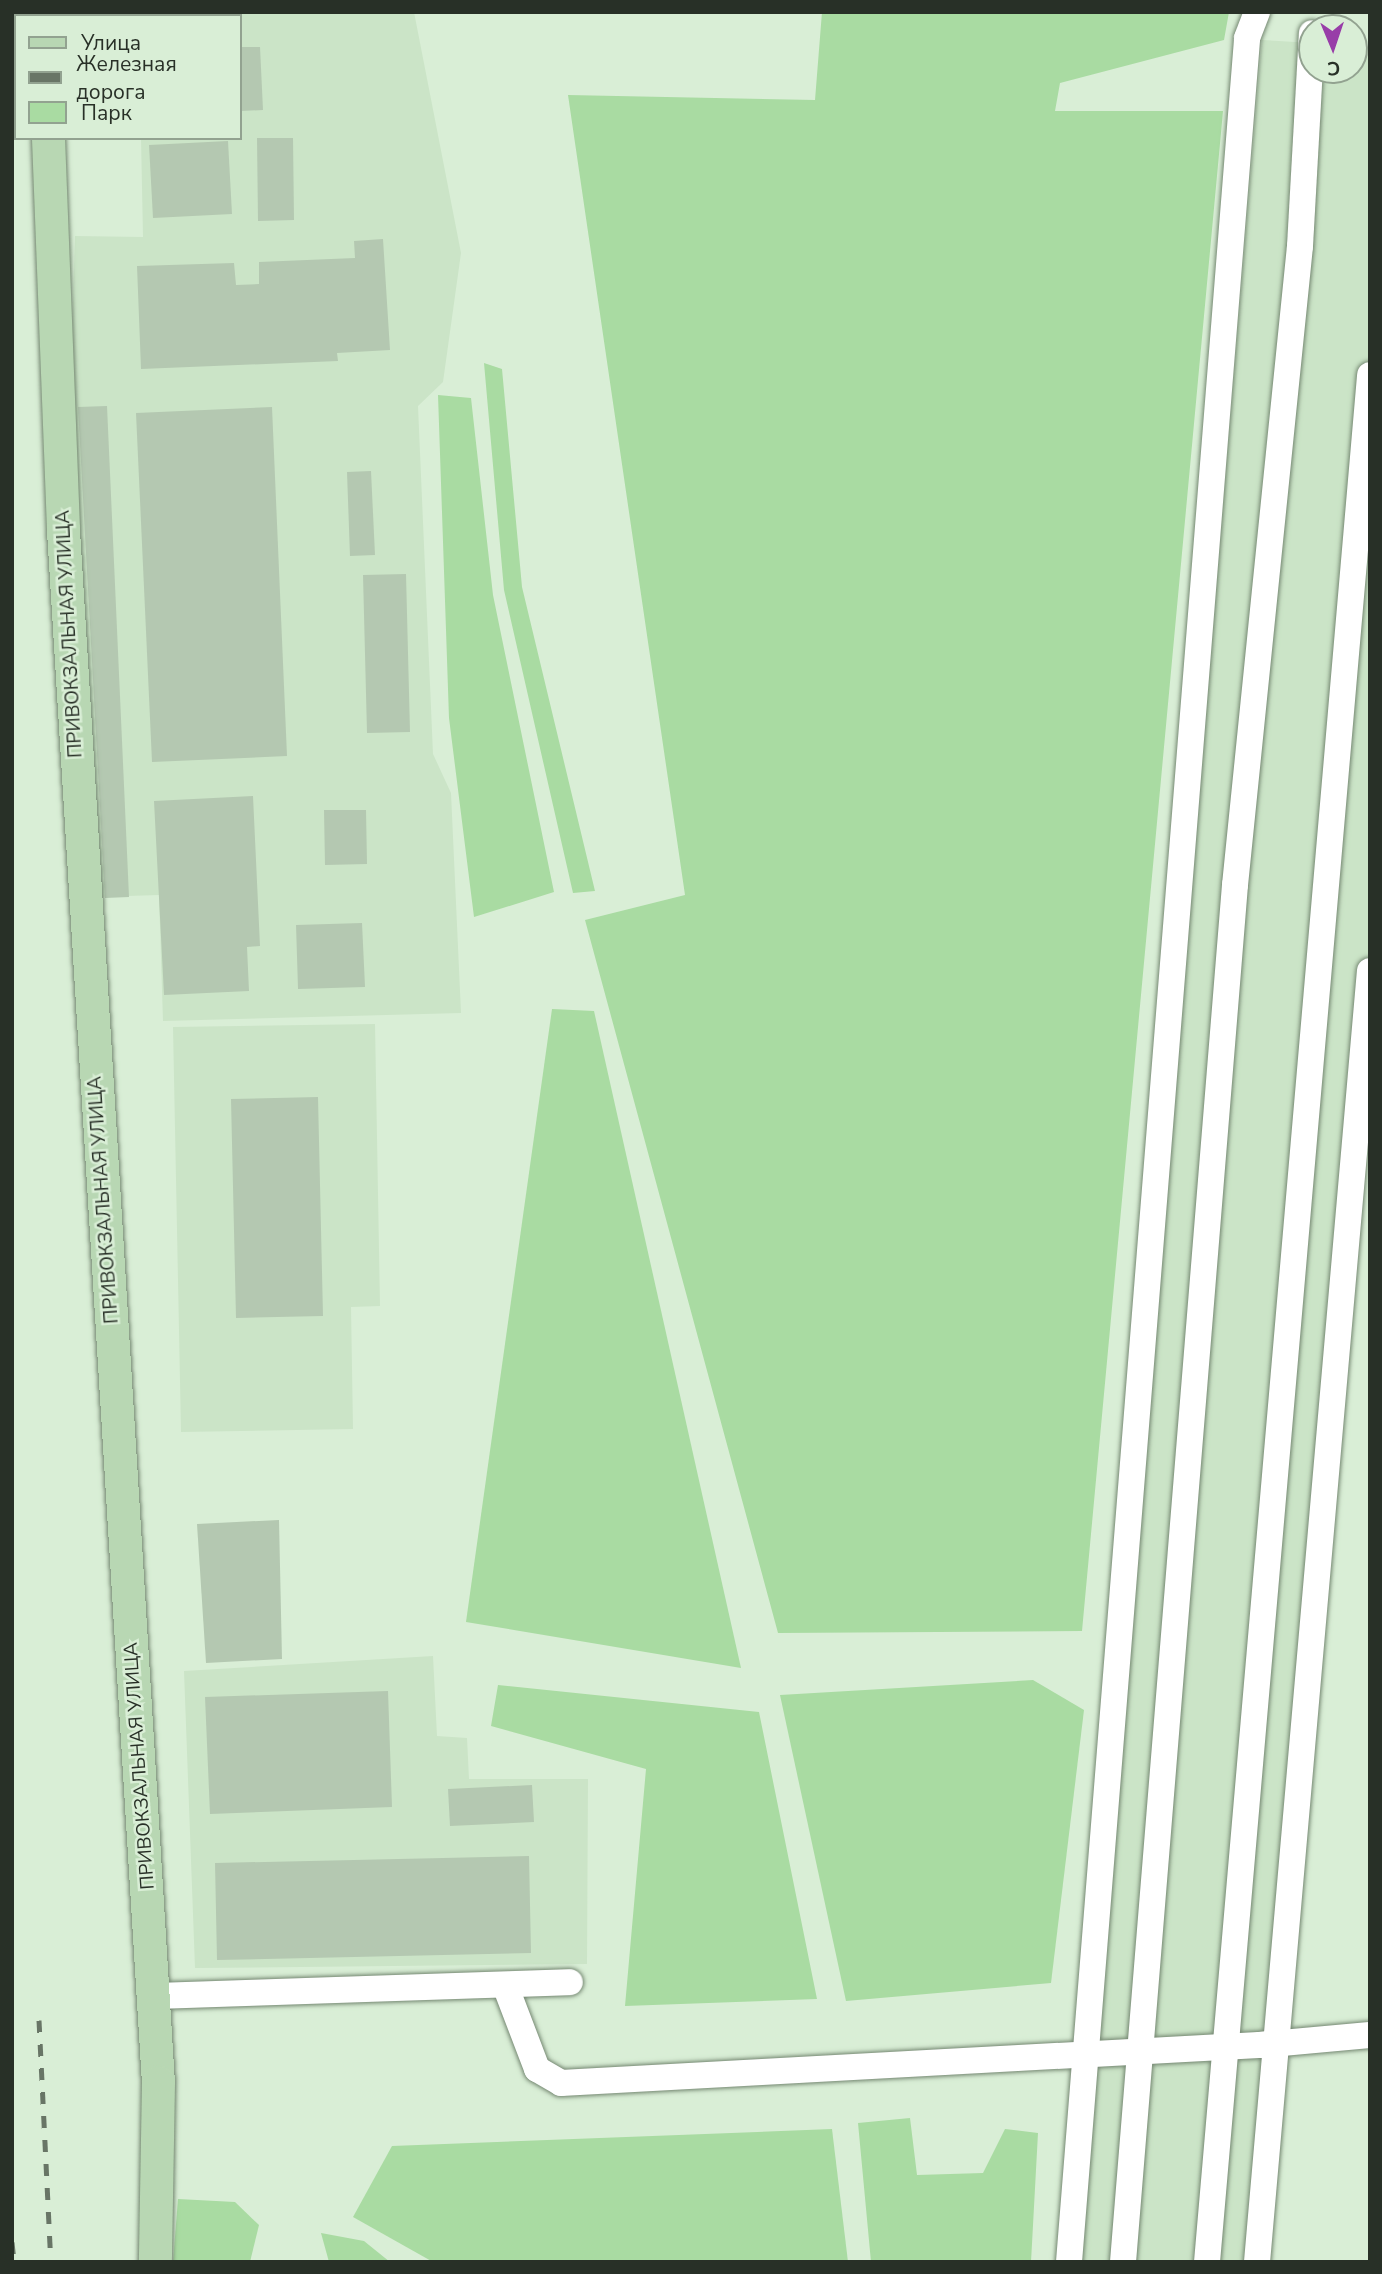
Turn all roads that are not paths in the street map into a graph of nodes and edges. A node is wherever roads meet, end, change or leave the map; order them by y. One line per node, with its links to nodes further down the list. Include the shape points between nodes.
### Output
1 (1257, 12): 13 (street, via 1247,38)
2 (1309, 84): 12 (street, via 1300,246 1235,885)
3 (48, 140): 8 (main road, ПРИВОКЗАЛЬНАЯ УЛИЦА, via 63,530)
4 (1370, 375): 11 (street)
5 (1370, 971): 10 (street)
6 (570, 1982): 7 (street)
7 (505, 1985): 8 (street); 13 (street, via 537,2068 561,2083)
8 (154, 1996): 14 (main road, ПРИВОКЗАЛЬНАЯ УЛИЦА)
9 (1370, 2035): 10 (street)
10 (1277, 2044): 11 (street); 18 (street)
11 (1227, 2047): 12 (street); 17 (street)
12 (1140, 2052): 13 (street); 16 (street)
13 (1085, 2055): 15 (street)
14 (155, 2262)
15 (1069, 2262)
16 (1123, 2262)
17 (1207, 2262)
18 (1257, 2262)

